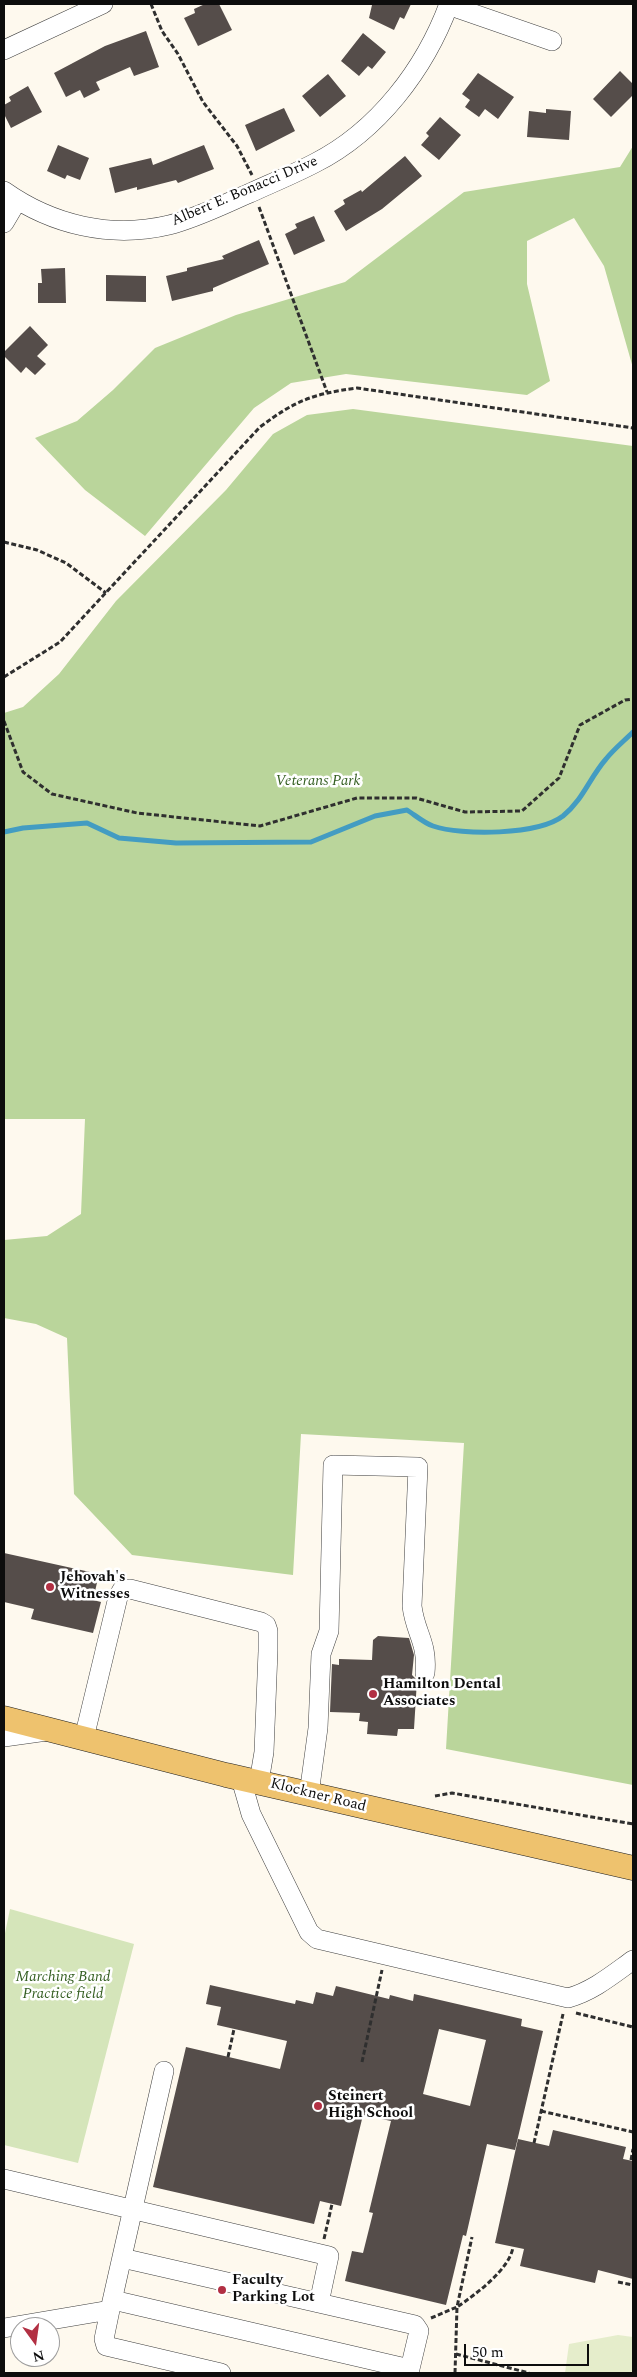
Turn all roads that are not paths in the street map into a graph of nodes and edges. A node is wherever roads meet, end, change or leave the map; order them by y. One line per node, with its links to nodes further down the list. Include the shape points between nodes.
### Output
1 (103, 4): 4 (street)
2 (448, 5): 3 (street); 5 (street, Albert E. Bonacci Drive, via 419,66 374,120 316,163 256,190 196,216 139,230 104,230 74,225 51,218)
3 (552, 41)
4 (4, 50)
5 (11, 196): 6 (street)
6 (4, 223)
7 (425, 1673): 13 (street, via 426,1650 412,1606 418,1467 333,1465 329,1631 321,1654 318,1728)
8 (4, 1718): 9 (main road, Klockner Road)
9 (54, 1730): 10 (street); 11 (main road, Klockner Road)
10 (4, 1737)
11 (84, 1738): 12 (main road, Klockner Road); 12 (street, via 122,1590 130,1589 261,1622 268,1631 264,1752)
12 (250, 1780): 13 (main road, Klockner Road); 15 (street, via 251,1814 309,1932 316,1939 566,2004 598,1986)
13 (309, 1794): 14 (main road, Klockner Road)
14 (633, 1868)
15 (633, 1960)
16 (164, 2071): 18 (street)
17 (4, 2179): 18 (street)
18 (133, 2210): 19 (street); 20 (street, via 329,2256)
19 (122, 2258): 20 (street); 21 (street)
20 (319, 2303): 23 (street, via 415,2324 419,2331)
21 (111, 2305): 22 (street); 23 (street); 24 (street, via 104,2340 106,2346)
22 (4, 2328)
23 (410, 2371)
24 (221, 2373)

